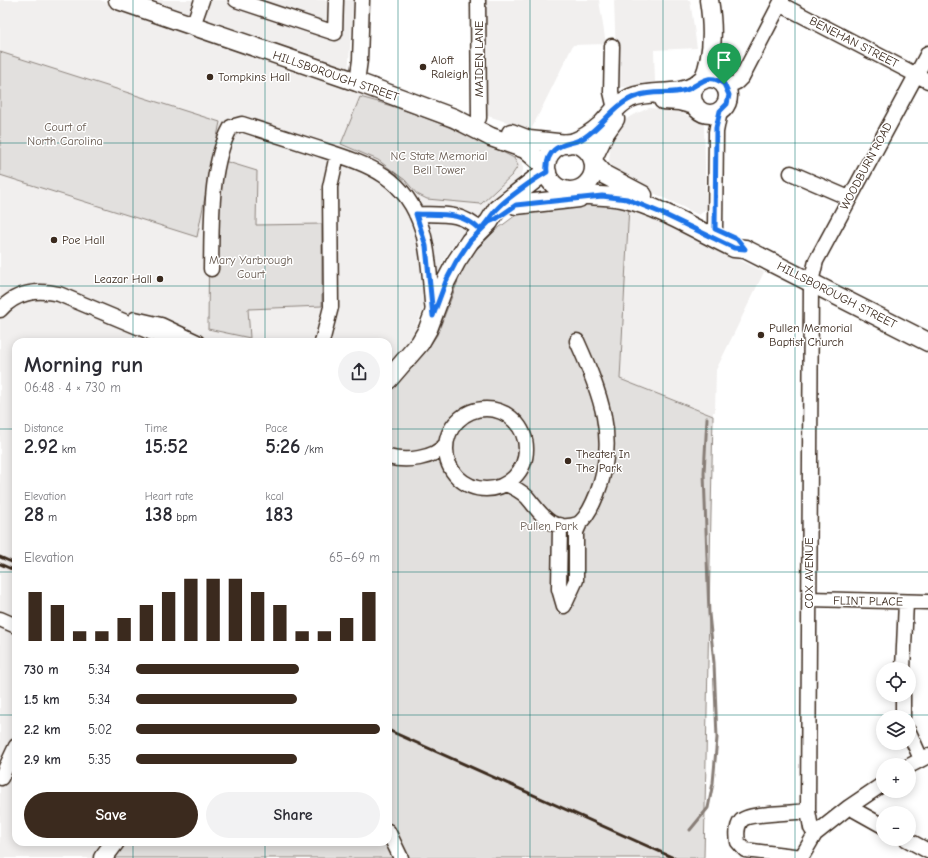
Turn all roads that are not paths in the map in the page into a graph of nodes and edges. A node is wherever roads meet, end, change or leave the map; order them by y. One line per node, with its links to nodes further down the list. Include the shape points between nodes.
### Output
1 (118, 0): 14 (main road, HILLSBOROUGH STREET)
2 (146, 0): 10 (main road, HILLSBOROUGH STREET)
3 (202, 0): 10 (street)
4 (236, 0): 5 (street, via 335,33)
5 (336, 0)
6 (362, 0): 14 (street)
7 (478, 0): 21 (street, MAIDEN LANE)
8 (710, 0): 11 (main road)
9 (781, 2): 15 (street, BENEHAN STREET); 17 (street, via 742,77 737,82)
10 (196, 17): 14 (main road, HILLSBOROUGH STREET)
11 (712, 44): 16 (main road, via 706,72); 17 (main road)
12 (612, 46): 20 (street)
13 (928, 53): 15 (street, WOODBURN ROAD)
14 (358, 76): 21 (main road, HILLSBOROUGH STREET); 24 (main road, HILLSBOROUGH STREET)
15 (922, 78): 32 (street, WOODBURN ROAD)
16 (699, 82): 17 (main road, via 712,78); 18 (main road, via 692,95); 20 (main road, via 682,91 638,95 625,101)
17 (723, 84): 19 (main road, via 728,100)
18 (694, 105): 19 (main road, via 706,114); 26 (main road, via 655,100 644,101 628,108 614,120)
19 (720, 111): 36 (street, via 715,139)
20 (612, 113): 22 (main road, via 575,133); 23 (main road, via 591,133)
21 (479, 118): 22 (main road, HILLSBOROUGH STREET, via 503,130)
22 (538, 141): 23 (main road, HILLSBOROUGH STREET)
23 (570, 143): 26 (main road, via 584,148); 27 (main road, via 550,154)
24 (510, 144): 27 (main road, HILLSBOROUGH STREET, via 526,149); 29 (main road, via 523,154 529,164)
25 (337, 155): 34 (street, via 367,165 384,176 405,196); 38 (street, via 242,124 231,127 219,158 212,203); 45 (street, via 330,187 331,307)
26 (594, 161): 30 (main road, via 592,177 588,184 573,191); 36 (main road, HILLSBOROUGH STREET, via 606,176 618,184)
27 (547, 169): 29 (main road); 30 (main road, via 553,183)
28 (791, 173): 32 (street)
29 (532, 182): 35 (main road, via 497,209)
30 (562, 189): 31 (main road, HILLSBOROUGH STREET, via 578,194); 33 (main road, via 532,196)
31 (602, 196): 33 (main road); 37 (main road, HILLSBOROUGH STREET, via 640,203 734,248)
32 (850, 198): 39 (street, WOODBURN ROAD, via 816,261)
33 (516, 205): 35 (main road)
34 (416, 214): 35 (street, via 463,217); 41 (street, via 427,253)
35 (484, 226): 41 (main road, via 456,262)
36 (715, 229): 37 (main road, HILLSBOROUGH STREET, via 737,239)
37 (745, 249): 39 (main road, HILLSBOROUGH STREET)
38 (211, 269)
39 (811, 282): 47 (main road, HILLSBOROUGH STREET); 58 (street, COX AVENUE)
40 (0, 310): 42 (street, via 14,297 35,291 46,291)
41 (433, 316): 48 (main road, via 420,343)
42 (157, 334): 43 (street); 44 (street)
43 (168, 338)
44 (177, 338)
45 (323, 338)
46 (577, 341): 56 (street, via 601,401 607,427 608,448 600,488)
47 (928, 342)
48 (392, 373)
49 (446, 444): 50 (street, via 440,450); 52 (street); 53 (street, via 452,428 465,415 479,410 499,412 518,425 523,435 526,446)
50 (424, 457): 51 (street); 52 (street)
51 (392, 458)
52 (450, 466): 54 (street, via 460,479 474,487 485,489)
53 (520, 470): 54 (street); 55 (street)
54 (506, 484): 55 (street)
55 (527, 497): 57 (street, via 541,516)
56 (580, 522): 57 (street, via 576,525); 57 (street, via 576,532 576,580 564,606 559,590)
57 (560, 525)
58 (809, 600): 59 (street, FLINT PLACE); 70 (street, COX AVENUE)
59 (906, 602): 60 (street, FLINT PLACE); 63 (street)
60 (928, 602)
61 (0, 619): 62 (street)
62 (12, 624)
63 (903, 662)
64 (916, 750): 66 (street)
65 (12, 755): 67 (street)
66 (920, 760)
67 (1, 778)
68 (876, 789): 69 (street)
69 (849, 808): 71 (street); 72 (street)
70 (808, 811): 72 (street, COX AVENUE, via 811,828); 77 (street, via 753,815 741,820 738,826 738,842 745,850)
71 (876, 822)
72 (815, 834): 77 (street)
73 (392, 839): 79 (street)
74 (916, 844): 76 (street)
75 (112, 846): 78 (main road)
76 (928, 851)
77 (802, 857)
78 (103, 858)
79 (401, 858)

